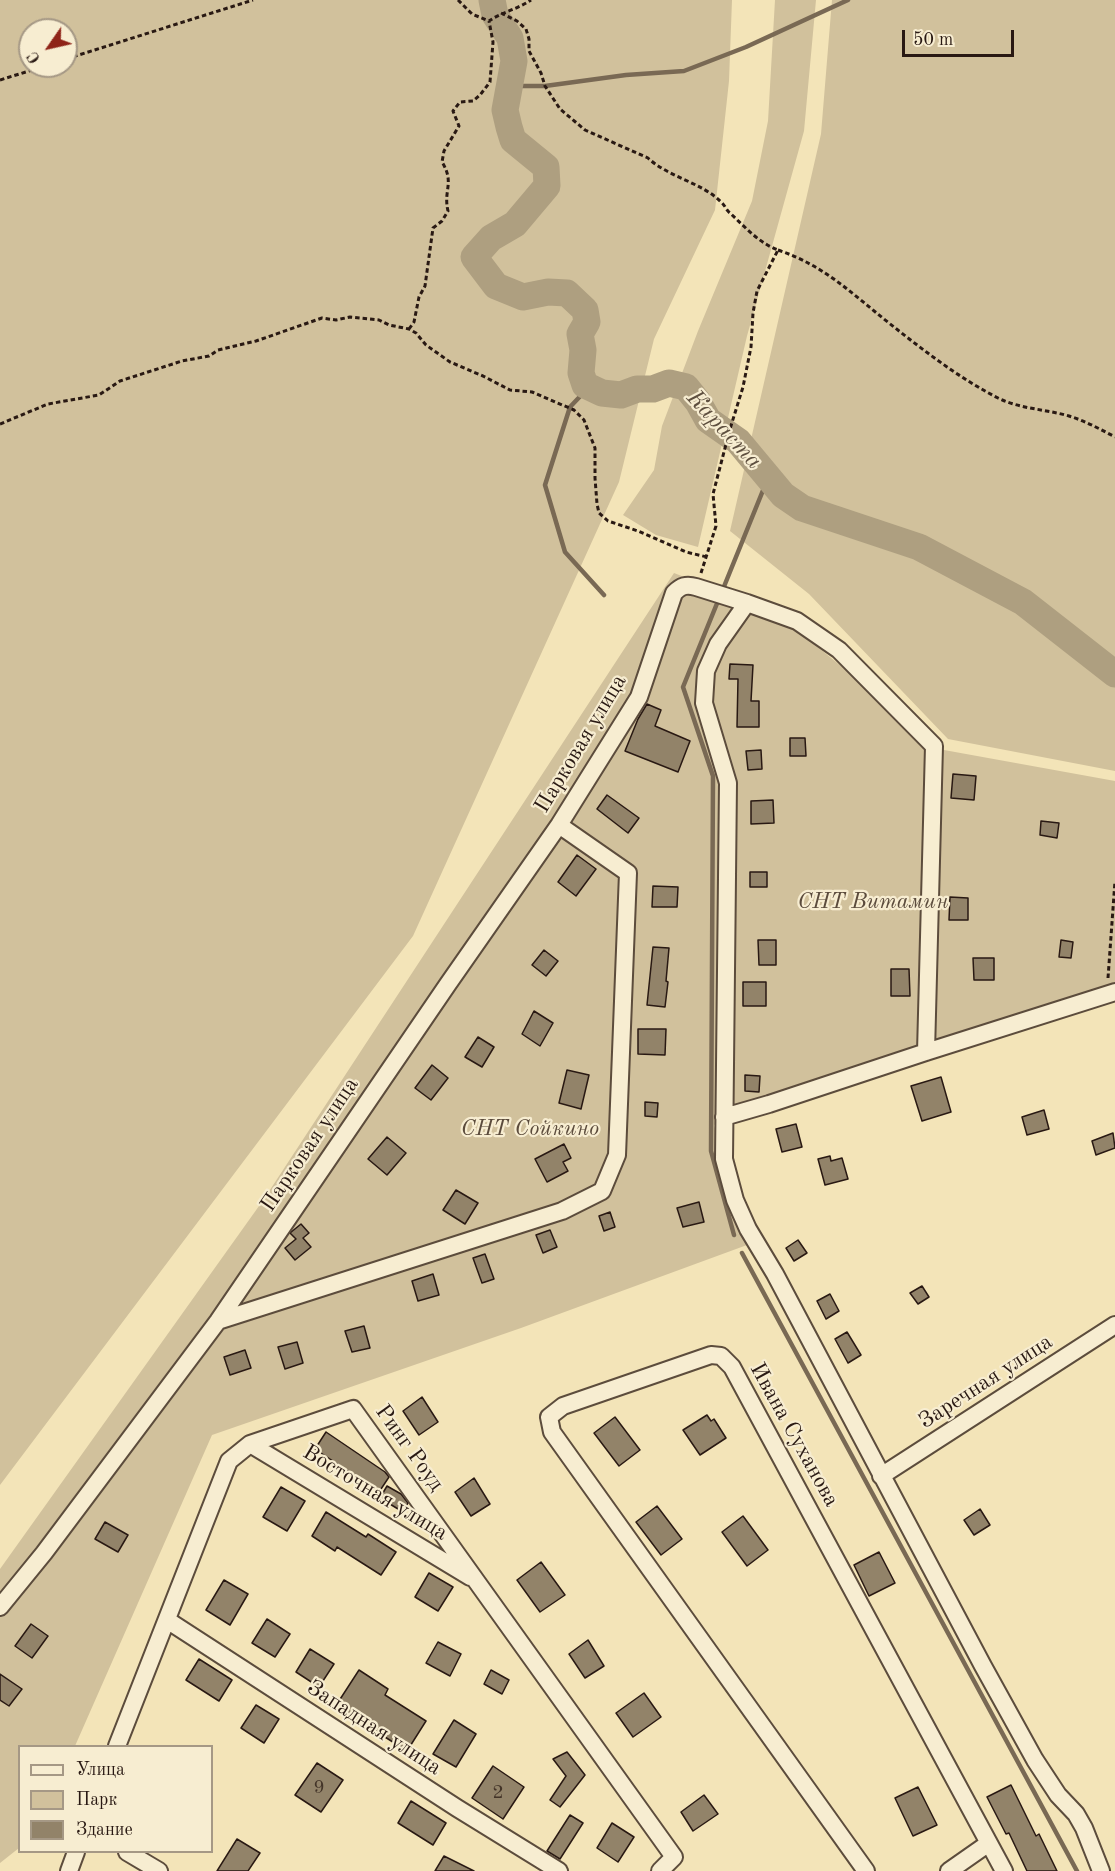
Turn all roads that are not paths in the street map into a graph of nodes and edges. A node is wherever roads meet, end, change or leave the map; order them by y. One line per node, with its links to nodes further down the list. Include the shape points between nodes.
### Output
1 (747, 603): 2 (street, Парковая улица, via 696,586 681,587 674,593 639,697); 4 (street, via 798,621 839,650 934,746); 5 (street, via 718,644 706,671 704,703 728,783)
2 (559, 825): 6 (street, Парковая улица); 6 (street, via 628,873 617,1155 602,1191 562,1212)
3 (1111, 994): 4 (street)
4 (926, 1052): 5 (street)
5 (724, 1117): 9 (street, via 724,1159 735,1200)
6 (218, 1321): 11 (street, Парковая улица)
7 (1115, 1325): 9 (street, Заречная улица)
8 (250, 1444): 10 (street, Восточная улица); 10 (street, Ринг Роуд, via 353,1408); 12 (street, Ринг Роуд, via 229,1461)
9 (881, 1476): 24 (street, via 1035,1760 1084,1828)
10 (476, 1581): 20 (street, Ринг Роуд, via 674,1857)
11 (0, 1607)
12 (167, 1620): 13 (street, Ринг Роуд); 19 (street, Западная улица)
13 (117, 1745)
14 (988, 1843): 21 (street, Ивана Суханова, via 732,1367 721,1356 711,1355 563,1406 549,1417 552,1432); 22 (street); 23 (street, Ивана Суханова)
15 (75, 1853): 17 (street)
16 (130, 1853): 18 (street)
17 (69, 1871)
18 (159, 1871)
19 (559, 1871)
20 (660, 1871)
21 (866, 1871)
22 (949, 1871)
23 (1004, 1871)
24 (1101, 1871)

